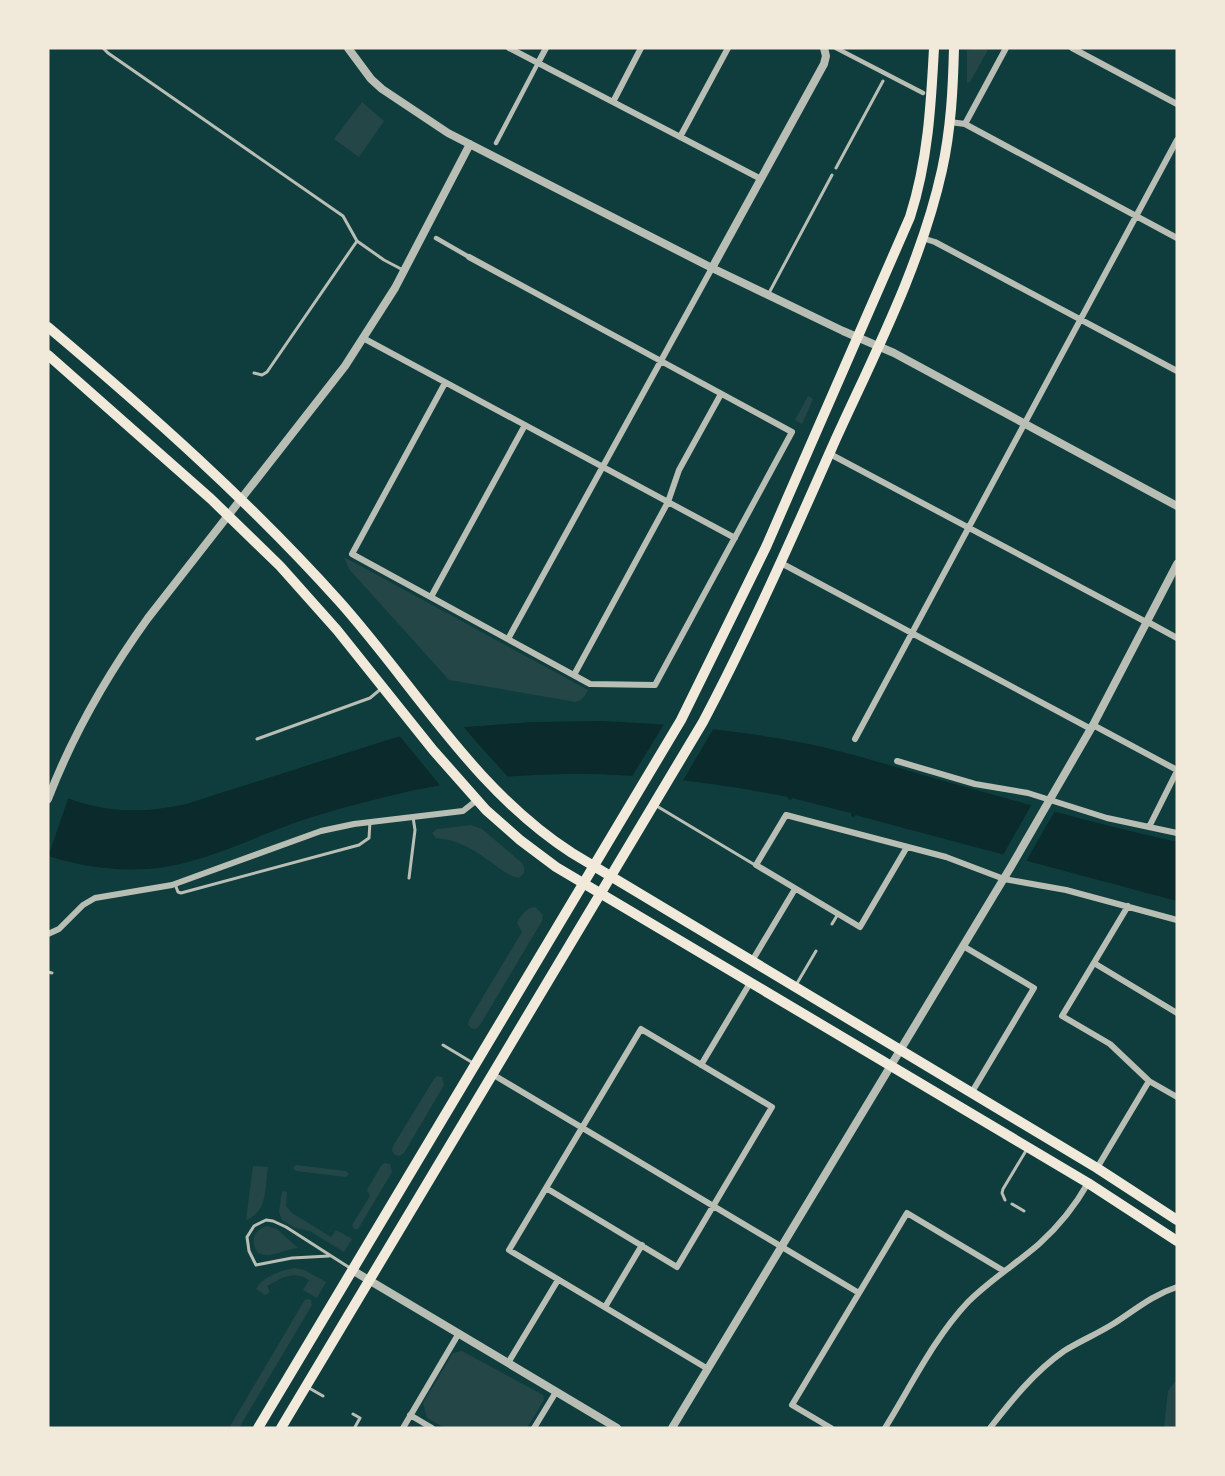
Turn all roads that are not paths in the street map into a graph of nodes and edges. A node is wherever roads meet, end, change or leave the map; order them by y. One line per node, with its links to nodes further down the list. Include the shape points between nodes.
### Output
1 (103, 48): 31 (lane, via 343,216)
2 (348, 48): 23 (street, via 382,89)
3 (509, 48): 13 (street)
4 (546, 48): 13 (street)
5 (641, 48): 16 (street)
6 (728, 48): 20 (street)
7 (824, 48): 26 (street, via 824,64)
8 (836, 48): 15 (street)
9 (934, 48): 39 (main road, via 930,130 915,201)
10 (954, 48): 18 (main road)
11 (1006, 48): 19 (street)
12 (1072, 48): 17 (street)
13 (538, 63): 16 (street); 22 (street)
14 (883, 81): 24 (lane)
15 (923, 93)
16 (613, 102): 20 (street)
17 (1177, 104)
18 (950, 122): 19 (street); 29 (main road, via 940,177)
19 (965, 124): 27 (street)
20 (680, 137): 26 (street)
21 (1177, 140): 27 (street)
22 (496, 143)
23 (470, 144): 33 (street); 34 (street)
24 (836, 168)
25 (832, 176): 35 (lane)
26 (760, 179): 33 (street)
27 (1136, 216): 30 (street); 36 (street)
28 (436, 238): 32 (street)
29 (922, 238): 36 (street); 40 (main road)
30 (1177, 238)
31 (357, 241): 34 (lane); 44 (lane, via 267,372)
32 (470, 257): 42 (street)
33 (712, 268): 35 (street); 42 (street)
34 (404, 270): 38 (street)
35 (768, 295): 39 (street)
36 (1080, 320): 43 (street); 47 (street)
37 (48, 327): 51 (main road)
38 (363, 338): 45 (street); 51 (street)
39 (858, 338): 40 (street); 82 (main road, via 762,556 681,720)
40 (878, 346): 47 (street); 49 (main road)
41 (48, 355): 54 (main road)
42 (660, 360): 46 (street); 50 (street)
43 (1177, 371)
44 (254, 373)
45 (445, 383): 48 (street); 60 (street, via 352,554)
46 (721, 394): 52 (street, via 680,470); 56 (street, via 792,432)
47 (1024, 423): 53 (street); 55 (street)
48 (525, 425): 50 (street); 60 (street)
49 (830, 454): 55 (street); 57 (main road)
50 (602, 467): 52 (street); 64 (street)
51 (241, 501): 54 (street); 82 (main road, via 345,608 494,788 549,836)
52 (668, 502): 56 (street); 65 (street)
53 (1177, 506)
54 (229, 516): 66 (main road, via 300,587); 73 (street, via 113,669 83,720)
55 (968, 527): 61 (street); 62 (street)
56 (735, 538): 65 (street, via 655,685 590,684)
57 (781, 563): 62 (street); 75 (main road, via 703,722)
58 (1177, 564): 59 (street)
59 (1173, 580): 61 (street)
60 (431, 597): 64 (street)
61 (1146, 622): 63 (street); 67 (street)
62 (912, 632): 67 (street); 69 (street)
63 (1177, 638)
64 (508, 639): 65 (street)
65 (574, 675)
66 (384, 687): 68 (lane, via 370,698); 72 (main road)
67 (1092, 727): 71 (street); 74 (street)
68 (257, 739)
69 (855, 739)
70 (897, 761): 74 (street)
71 (1177, 771): 78 (street)
72 (474, 797): 76 (street, via 463,811); 86 (main road, via 538,854)
73 (48, 799)
74 (1049, 801): 78 (street); 85 (street)
75 (654, 804): 81 (lane); 83 (main road)
76 (413, 817): 77 (street); 84 (lane)
77 (370, 822): 87 (street, via 321,831); 87 (lane, via 369,838 359,845 181,893)
78 (1149, 827): 79 (street)
79 (1177, 834)
80 (907, 847): 81 (street, via 786,815); 85 (street); 91 (street, via 860,927)
81 (756, 865): 88 (street)
82 (594, 866): 83 (main road); 86 (main road)
83 (610, 876): 89 (main road); 97 (main road)
84 (409, 878)
85 (1004, 879): 90 (street); 95 (street)
86 (583, 883): 89 (main road); 104 (main road)
87 (175, 884): 94 (street, via 95,898)
88 (795, 889): 91 (street); 97 (street)
89 (600, 893): 99 (main road); 107 (main road)
90 (1128, 906): 92 (street); 98 (street)
91 (838, 914): 93 (lane)
92 (1177, 920)
93 (832, 924)
94 (48, 934)
95 (963, 946): 103 (street); 109 (street, via 1034,988)
96 (816, 951): 100 (lane)
97 (752, 961): 100 (main road)
98 (1094, 963): 101 (street); 108 (street, via 1062,1016 1110,1044)
99 (750, 983): 105 (street); 106 (main road)
100 (795, 986): 103 (main road)
101 (1177, 1012)
102 (443, 1045): 104 (lane)
103 (901, 1049): 106 (street); 109 (main road)
104 (475, 1064): 125 (main road)
105 (700, 1065): 111 (street, via 641,1029); 118 (street, via 772,1107)
106 (890, 1067): 112 (main road); 123 (street)
107 (492, 1074): 111 (street); 127 (main road)
108 (1149, 1081): 110 (street); 113 (street)
109 (972, 1092): 113 (main road)
110 (1177, 1097)
111 (582, 1128): 115 (street); 118 (street)
112 (1028, 1148): 114 (main road); 116 (lane, via 1003,1189)
113 (1097, 1168): 120 (main road)
114 (1088, 1183): 121 (main road); 126 (street, via 1051,1232)
115 (546, 1188): 122 (street); 128 (street, via 509,1250)
116 (1005, 1200)
117 (1012, 1204): 119 (lane)
118 (713, 1206): 122 (street, via 677,1267); 123 (street)
119 (1024, 1211)
120 (1177, 1220)
121 (1177, 1241)
122 (642, 1245): 131 (street)
123 (781, 1246): 130 (street); 134 (street)
124 (329, 1256): 124 (lane, via 256,1265 247,1237 260,1222 273,1221); 125 (lane)
125 (352, 1270): 127 (street); 140 (main road)
126 (1004, 1271): 130 (street, via 907,1213); 149 (street, via 953,1320)
127 (369, 1279): 132 (street); 135 (main road)
128 (558, 1280): 131 (street); 133 (street)
129 (1177, 1287): 150 (street, via 1155,1295 1054,1359 1025,1385)
130 (859, 1293): 148 (street, via 792,1405)
131 (605, 1307): 134 (street)
132 (459, 1334): 133 (street); 139 (street)
133 (508, 1363): 136 (street)
134 (708, 1369): 147 (street)
135 (306, 1386): 137 (lane); 141 (main road)
136 (556, 1392): 145 (street); 146 (street)
137 (323, 1396)
138 (353, 1414): 142 (lane, via 360,1418)
139 (410, 1415): 143 (street); 144 (street)
140 (258, 1428)
141 (281, 1428)
142 (356, 1428)
143 (403, 1428)
144 (432, 1428)
145 (534, 1428)
146 (617, 1428)
147 (672, 1428)
148 (831, 1428)
149 (885, 1428)
150 (990, 1428)

